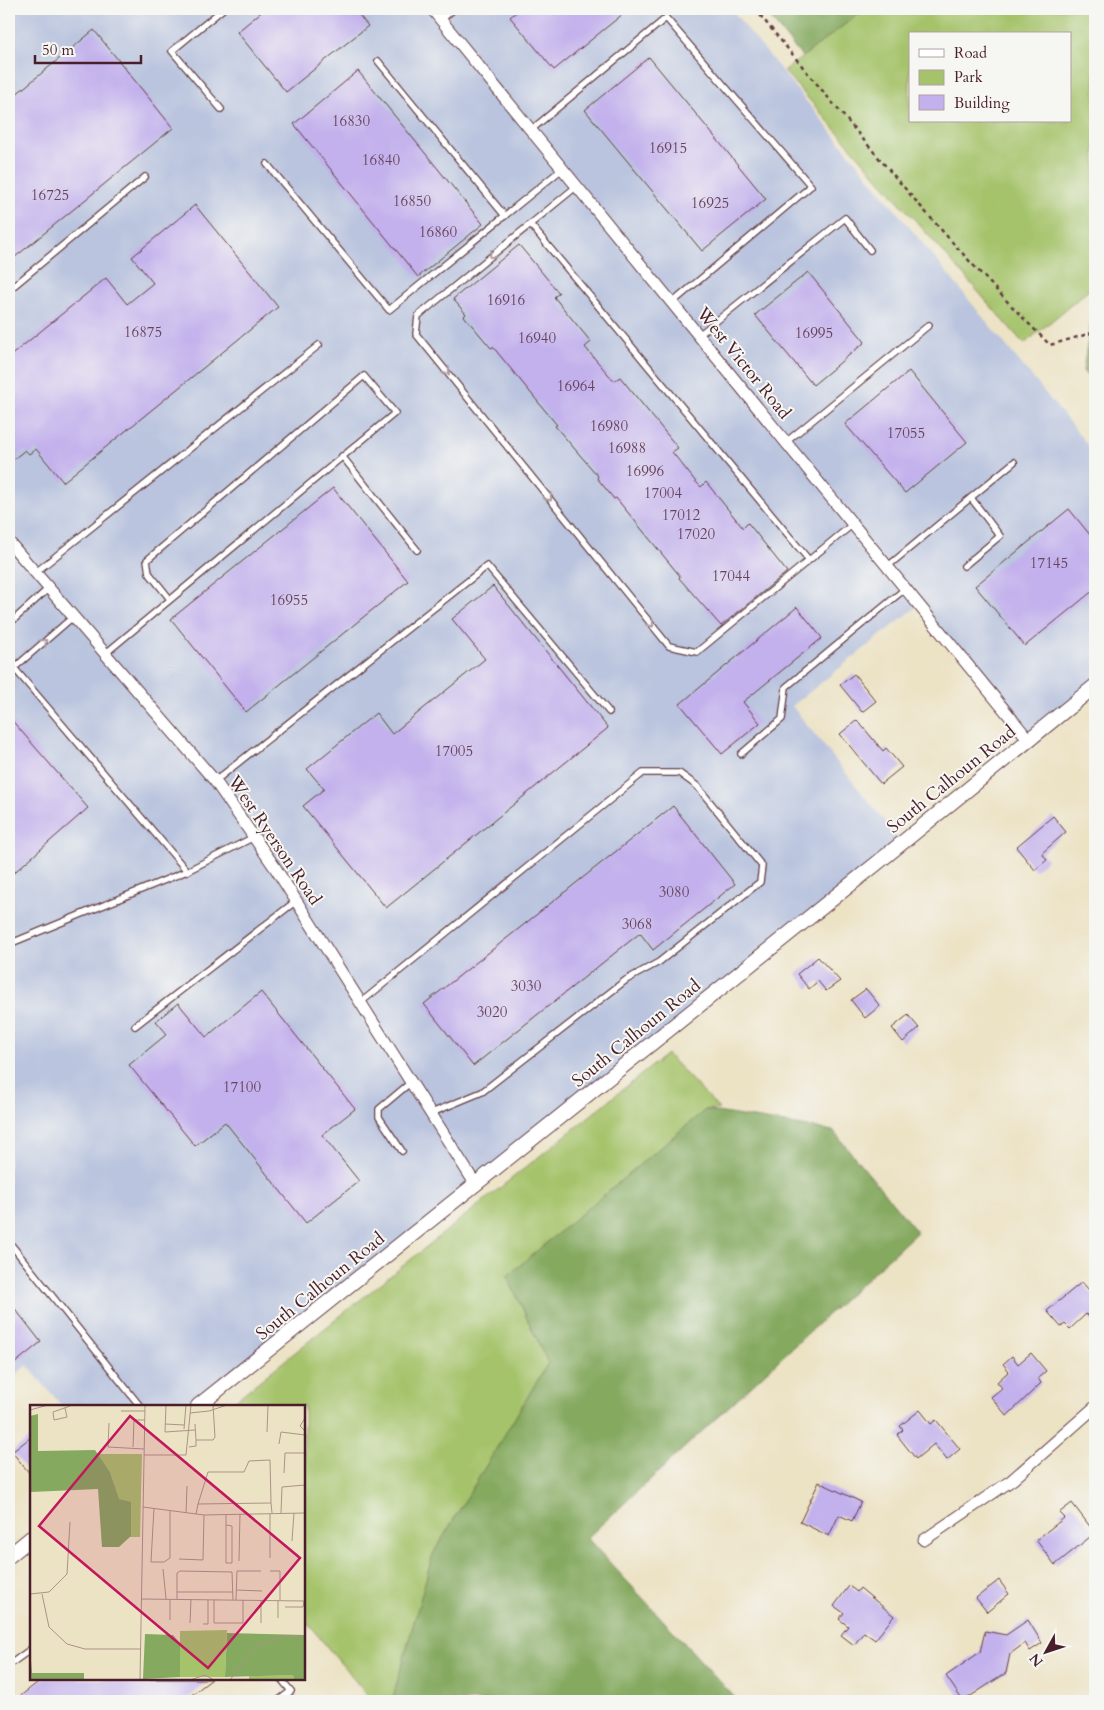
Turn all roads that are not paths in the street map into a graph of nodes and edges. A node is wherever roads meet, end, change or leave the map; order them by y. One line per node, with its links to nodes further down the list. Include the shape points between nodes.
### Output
1 (223, 9): 6 (lane, via 172,51)
2 (432, 9): 4 (street, West Victor Road)
3 (454, 9): 4 (lane)
4 (441, 20): 7 (street, West Victor Road)
5 (378, 61): 12 (lane)
6 (221, 109)
7 (531, 130): 9 (street, West Victor Road); 16 (lane, via 666,18 811,186)
8 (267, 164): 12 (lane, via 389,310)
9 (562, 169): 11 (street, West Victor Road); 12 (lane)
10 (145, 177): 15 (lane)
11 (577, 186): 13 (lane); 16 (street, West Victor Road)
12 (505, 216)
13 (530, 224): 27 (lane); 27 (lane, one-way to 27, via 418,316 416,334 669,646 696,652)
14 (870, 250): 18 (lane, via 845,218)
15 (9, 290)
16 (672, 303): 18 (street, West Victor Road)
17 (929, 325): 20 (lane)
18 (699, 335): 20 (street, West Victor Road)
19 (319, 345): 30 (lane)
20 (786, 442): 24 (street, West Victor Road)
21 (342, 456): 26 (lane); 33 (lane); 33 (lane, via 395,413 364,376 148,560 149,573)
22 (1014, 462): 23 (lane)
23 (971, 498): 28 (lane); 29 (lane, via 1000,536)
24 (853, 524): 27 (lane); 28 (street, West Victor Road)
25 (9, 542): 30 (street, West Ryerson Road)
26 (416, 550)
27 (809, 560)
28 (888, 566): 32 (street, West Victor Road)
29 (964, 566)
30 (36, 572): 31 (street, West Ryerson Road)
31 (49, 588): 34 (street, West Ryerson Road); 35 (lane)
32 (906, 588): 41 (street, West Victor Road); 42 (lane, via 786,687 782,719)
33 (170, 599): 36 (lane)
34 (74, 616): 36 (street, West Ryerson Road); 38 (lane, one-way to 34)
35 (9, 624)
36 (106, 653): 43 (street, West Ryerson Road)
37 (9, 662): 38 (lane)
38 (14, 668): 45 (lane)
39 (1095, 686): 41 (street, South Calhoun Road)
40 (609, 712): 43 (lane, via 487,566)
41 (1029, 740): 53 (street, South Calhoun Road)
42 (741, 754)
43 (215, 781): 44 (street, West Ryerson Road)
44 (254, 837): 45 (lane); 46 (street, West Ryerson Road)
45 (187, 871): 47 (lane)
46 (296, 901): 48 (street, West Ryerson Road); 49 (lane)
47 (9, 944)
48 (360, 1002): 50 (street, West Ryerson Road); 51 (lane, via 644,773 679,773 697,786 762,866 760,882 659,962 626,980 482,1092)
49 (135, 1026)
50 (410, 1083): 51 (street, West Ryerson Road); 52 (lane, via 379,1109 379,1117)
51 (429, 1114): 53 (street, West Ryerson Road)
52 (402, 1151)
53 (476, 1185): 56 (street, South Calhoun Road)
54 (9, 1242): 55 (lane)
55 (139, 1405)
56 (199, 1405)
57 (1095, 1407): 59 (street, via 1012,1480)
58 (30, 1539): 60 (street)
59 (924, 1540)
60 (9, 1556)
61 (30, 1650): 62 (lane)
62 (9, 1665)
63 (282, 1680): 64 (lane, via 291,1691)
64 (278, 1701)

